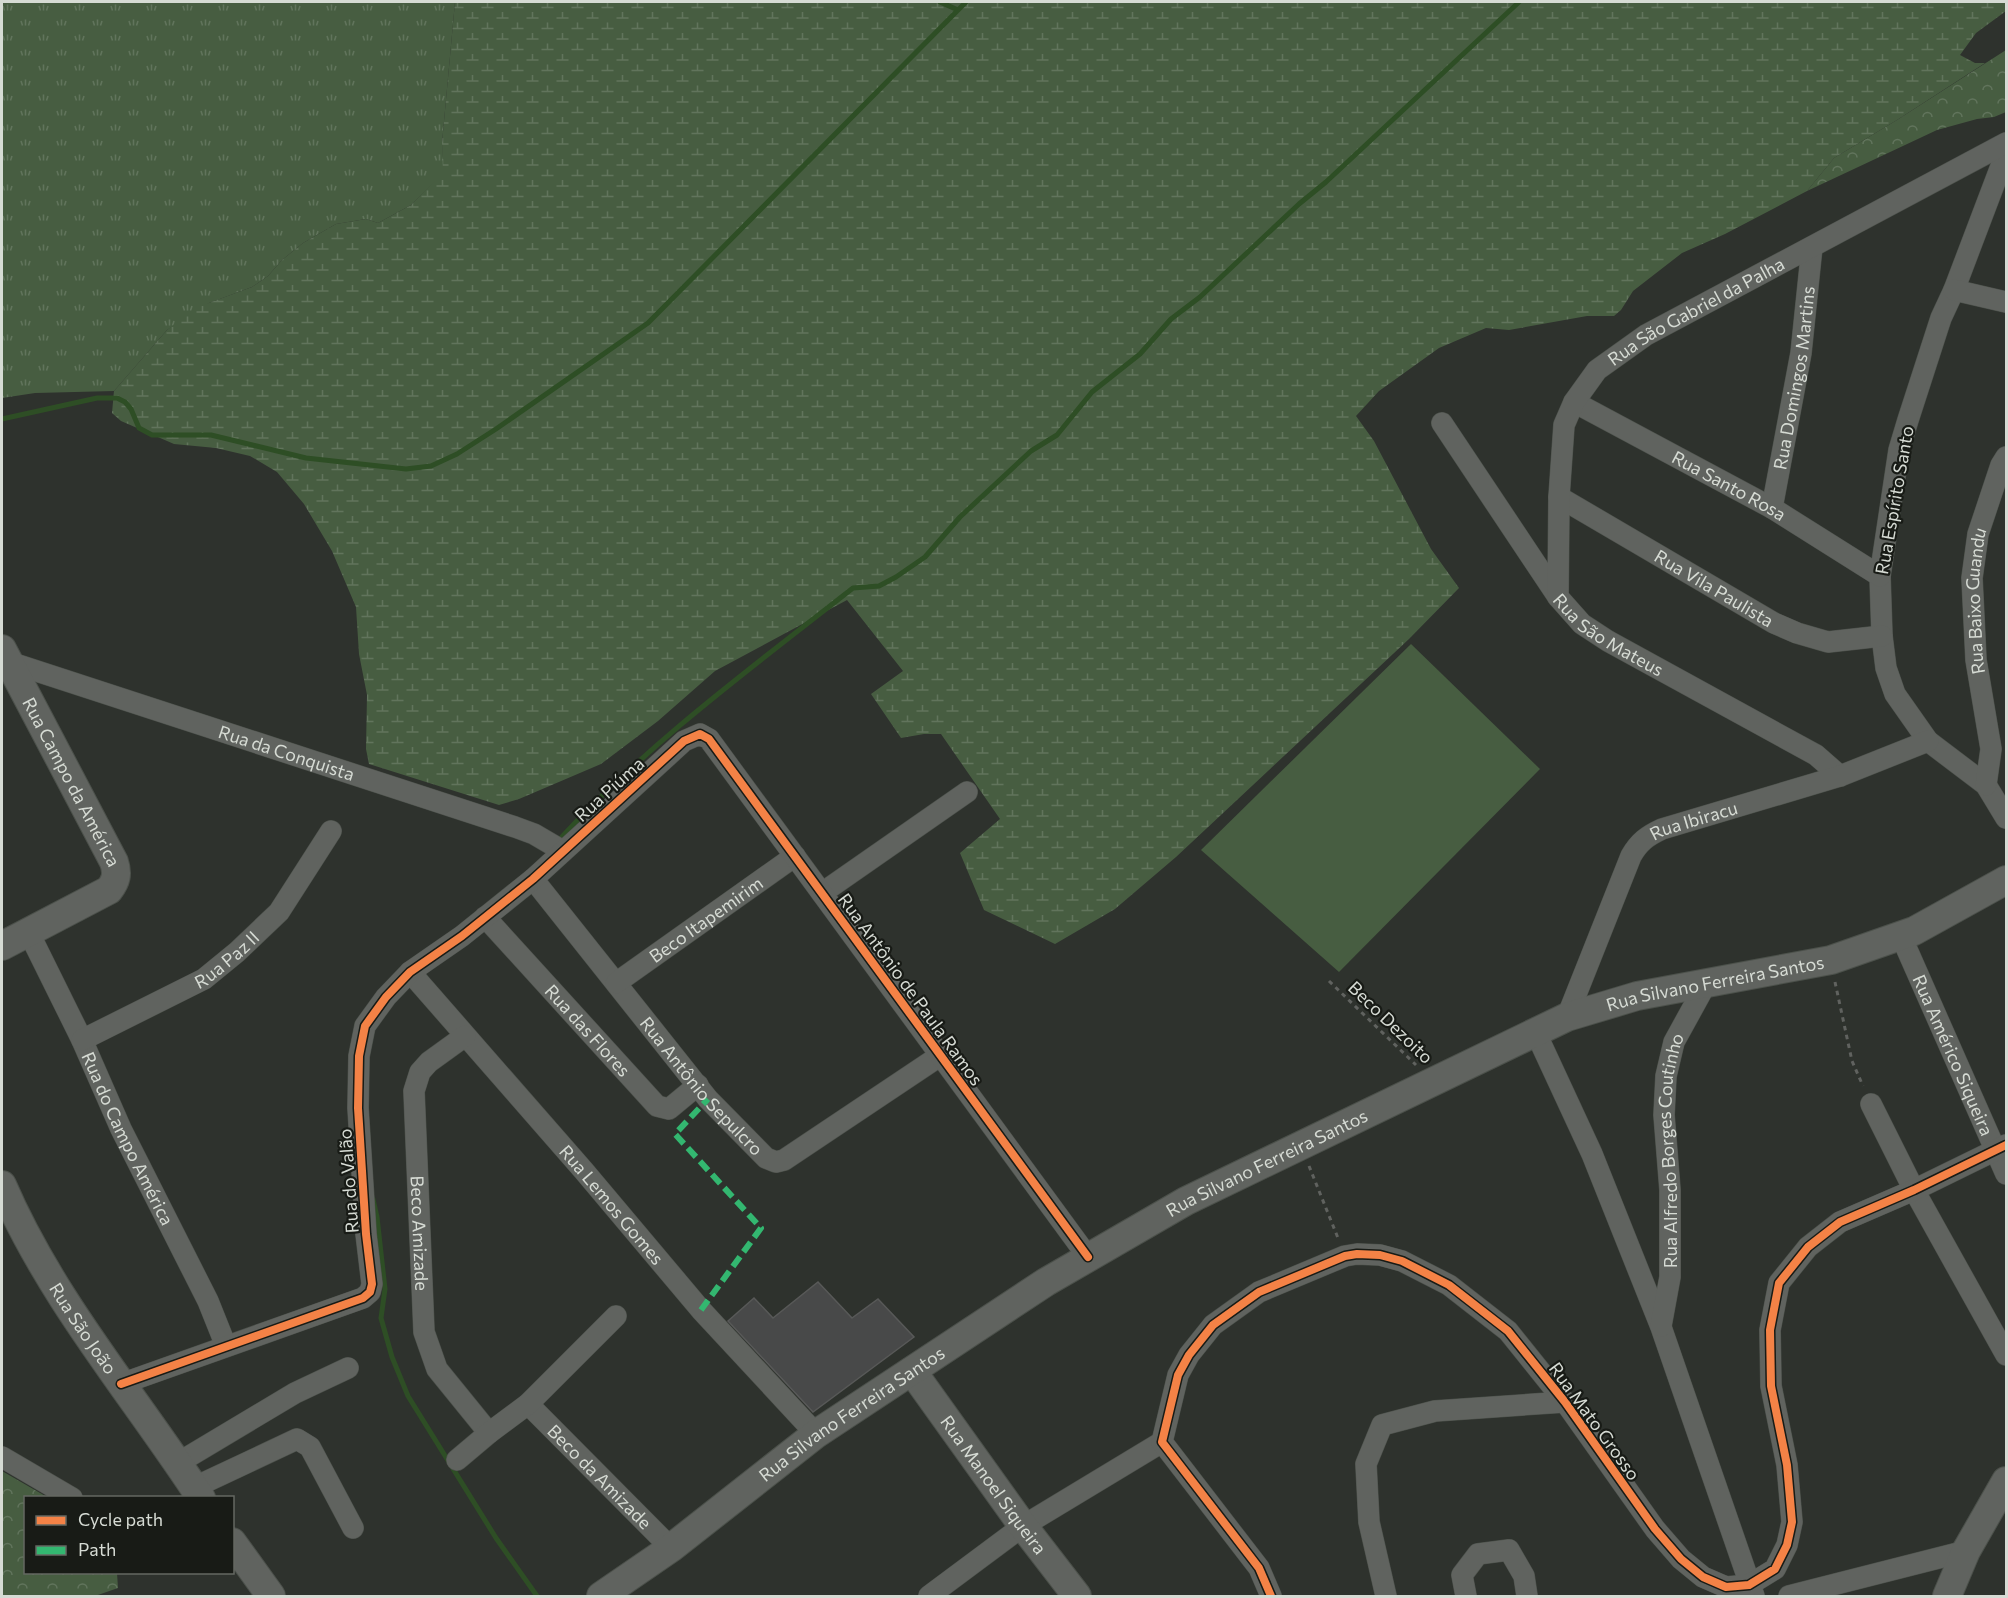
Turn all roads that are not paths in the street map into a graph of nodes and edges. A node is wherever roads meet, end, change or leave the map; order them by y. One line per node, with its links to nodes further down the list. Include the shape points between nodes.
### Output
1 (2007, 143): 4 (street, Rua São Gabriel da Palha)
2 (2007, 153): 3 (street, Rua Espírito Santo)
3 (2000, 187): 5 (street, Rua Espírito Santo)
4 (1812, 247): 7 (street, Rua São Gabriel da Palha, via 1646,335 1597,370); 11 (street, Rua Domingos Martins, via 1801,353)
5 (1954, 290): 6 (street); 12 (street, Rua Espírito Santo, via 1941,318 1899,450)
6 (2007, 303)
7 (1574, 402): 10 (street, Rua São Gabriel da Palha, via 1564,424); 11 (street, Rua Santo Rosa)
8 (1442, 423): 13 (street, Rua São Mateus)
9 (2007, 457): 19 (street, Rua Baixo Guandu, via 1978,534 1972,578 1976,660 1991,749)
10 (1559, 497): 13 (street, Rua São Gabriel da Palha); 14 (street, Rua Vila Paulista, via 1797,633 1828,642)
11 (1772, 508): 12 (street, Rua Santo Rosa)
12 (1880, 576): 14 (street, Rua Espírito Santo)
13 (1558, 597): 18 (street, Rua São Mateus, via 1582,624 1608,641 1816,755)
14 (1881, 636): 17 (street, Rua Espírito Santo, via 1895,694)
15 (5, 655): 23 (street, Rua da Conquista, via 515,827); 29 (street, Rua Campo da América, via 117,871 109,890)
16 (709, 739): 23 (street, Rua Piúma, via 700,734 684,741); 24 (street, Rua Antônio de Paula Ramos)
17 (1928, 741): 18 (street, Rua Ibiracu); 19 (street, Rua Espírito Santo)
18 (1840, 776): 35 (street, Rua Ibiracu, via 1647,836 1631,856)
19 (1986, 785): 21 (street, Rua Espírito Santo)
20 (967, 792): 27 (street)
21 (2007, 818)
22 (331, 831): 38 (street, Rua Paz II, via 279,912 237,952 204,979)
23 (563, 851): 25 (street, Rua Piúma)
24 (795, 856): 27 (street, Rua Antônio de Paula Ramos); 34 (street, Beco Itapemirim)
25 (533, 879): 28 (street, Rua do Valão); 34 (street, Rua Antônio Sepulcro)
26 (2007, 880): 30 (street, Rua Silvano Ferreira Santos, via 1936,921)
27 (822, 893): 39 (street, Rua Antônio de Paula Ramos)
28 (485, 917): 32 (street, Rua do Valão); 40 (street, Rua das Flores, via 657,1106 669,1109)
29 (29, 933): 31 (street, Rua Campo da América); 38 (street, Rua do Campo América)
30 (1901, 936): 33 (street, Rua Silvano Ferreira Santos, via 1831,960); 42 (street, Rua Américo Siqueira)
31 (2, 946)
32 (410, 972): 37 (street, Rua Lemos Gomes); 49 (street, Rua do Valão, via 365,1026 358,1056 370,1292 363,1298)
33 (1707, 982): 35 (street, Rua Silvano Ferreira Santos, via 1637,996); 48 (street, Rua Alfredo Borges Coutinho, via 1674,1042 1666,1076 1670,1277)
34 (616, 983): 40 (street, Rua Antônio Sepulcro)
35 (1568, 1017): 36 (street, Rua Silvano Ferreira Santos)
36 (1535, 1031): 46 (street, Rua Silvano Ferreira Santos, via 1186,1201); 48 (street, Rua Alfredo Borges Coutinho, via 1592,1154)
37 (465, 1036): 56 (street, Beco Amizade, via 429,1062 420,1072 414,1091 424,1332 437,1369); 57 (street, Rua Lemos Gomes, via 701,1310)
38 (82, 1040): 49 (street, Rua do Campo América)
39 (941, 1055): 40 (street, Rua Antônio Sepulcro, via 784,1161 766,1158); 46 (street, Rua Antônio de Paula Ramos)
40 (698, 1086)
41 (1871, 1104): 45 (street)
42 (2001, 1148): 43 (street, Rua Américo Siqueira); 45 (street)
43 (2007, 1174)
44 (2, 1185): 53 (street, Rua São João, via 19,1225 55,1286)
45 (1914, 1190): 50 (street); 70 (street, via 1840,1222 1808,1247 1779,1283 1770,1330 1770,1386 1787,1465 1792,1522 1787,1545 1775,1569)
46 (1088, 1257): 52 (street, Rua Silvano Ferreira Santos)
47 (616, 1316): 55 (street)
48 (1661, 1327): 70 (street, Rua Alfredo Borges Coutinho)
49 (226, 1346): 53 (street, Rua do Valão)
50 (2007, 1355)
51 (348, 1368): 61 (street, via 295,1393)
52 (912, 1371): 57 (street, Rua Silvano Ferreira Santos); 65 (street, Rua Manoel Siqueira)
53 (121, 1384): 61 (street, Rua São João)
54 (1565, 1402): 58 (street, Rua Mato Grosso, via 1508,1331 1449,1285 1402,1261 1357,1254 1259,1292 1213,1326 1189,1355 1179,1375); 70 (street, Rua Mato Grosso, via 1655,1530 1681,1559 1703,1577 1726,1587); 76 (street, via 1435,1411 1382,1425 1366,1464 1369,1522)
55 (528, 1404): 56 (street); 68 (street, Beco da Amizade)
56 (489, 1433): 60 (street)
57 (816, 1434): 68 (street, Rua Silvano Ferreira Santos)
58 (1162, 1442): 65 (street); 75 (street, via 1259,1568)
59 (2, 1457): 64 (street)
60 (457, 1461)
61 (178, 1463): 63 (street, Rua São João)
62 (2007, 1481): 69 (street)
63 (198, 1492): 66 (street, via 297,1439 310,1447)
64 (70, 1496)
65 (1023, 1526): 73 (street); 74 (street, Rua Manoel Siqueira)
66 (353, 1528)
67 (234, 1545): 71 (street)
68 (671, 1548): 72 (street, Rua Silvano Ferreira Santos)
69 (1966, 1551): 79 (street); 80 (street)
70 (1752, 1591)
71 (271, 1596)
72 (601, 1596)
73 (928, 1596)
74 (1077, 1596)
75 (1271, 1596)
76 (1386, 1596)
77 (1466, 1596): 78 (street, via 1462,1575 1478,1554 1509,1550 1524,1576)
78 (1527, 1596)
79 (1789, 1596)
80 (1947, 1596)

